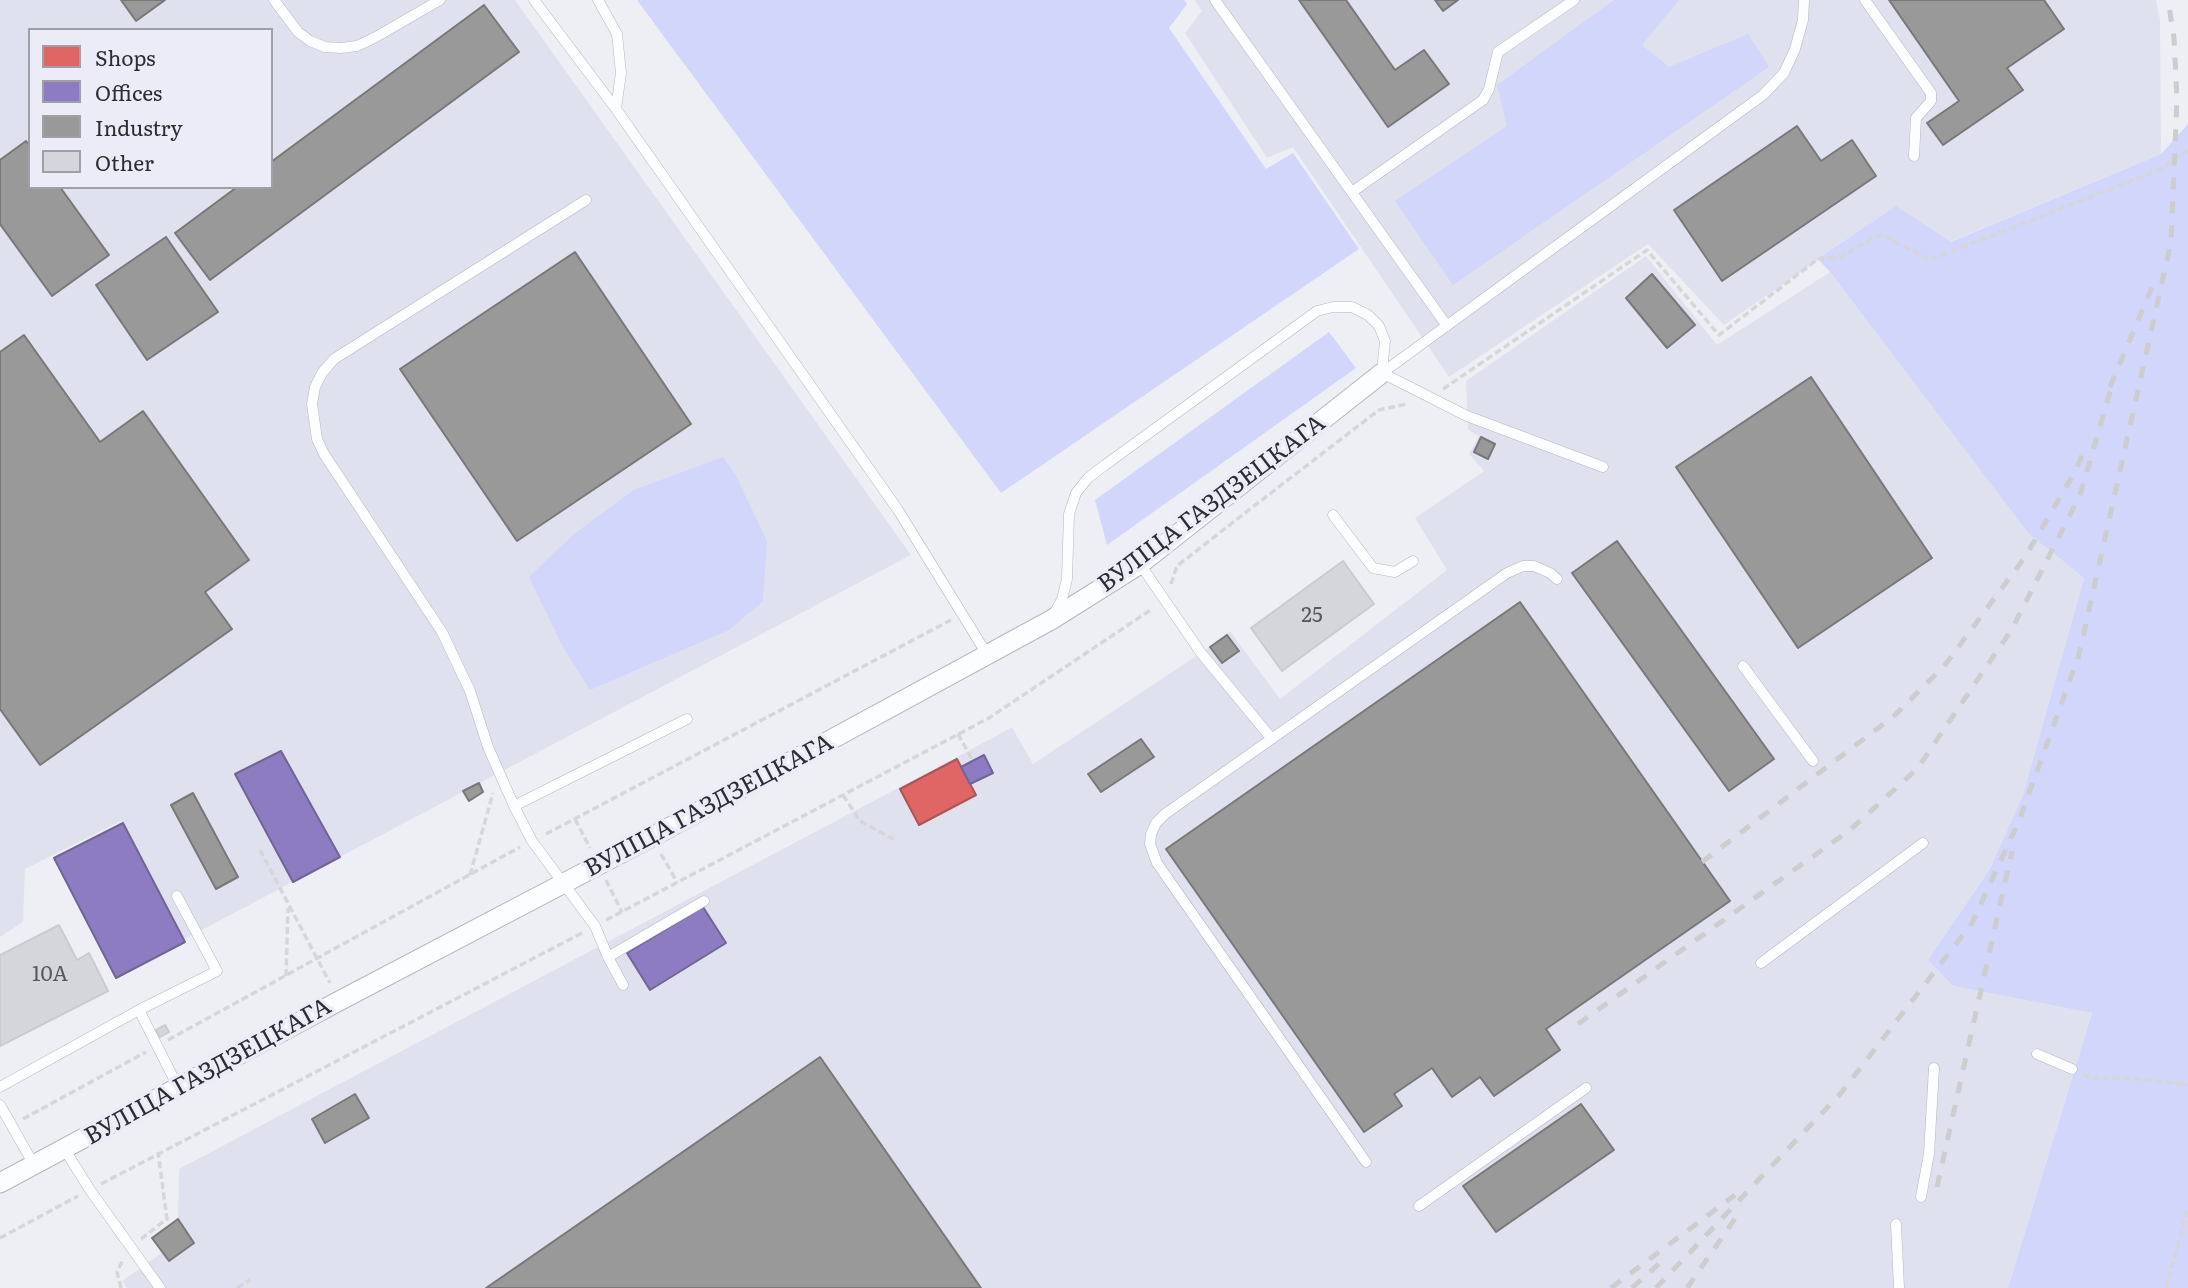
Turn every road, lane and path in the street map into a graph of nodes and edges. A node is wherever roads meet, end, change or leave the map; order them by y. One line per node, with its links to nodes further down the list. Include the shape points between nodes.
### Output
1 (274, 0): 2 (lane, via 310,41 341,48 374,38)
2 (440, 0)
3 (534, 0): 9 (lane)
4 (598, 0): 9 (lane, via 617,34 621,74)
5 (1214, 0): 12 (lane)
6 (1574, 0): 12 (lane, via 1498,52 1483,100)
7 (1804, 0): 14 (lane, via 1795,48 1784,73 1763,95)
8 (1865, 0): 11 (lane, via 1931,93 1931,101 1916,118)
9 (616, 109): 23 (lane, via 898,510)
10 (2188, 150): 16 (path, via 2159,170 1930,260 1881,234 1840,257 1818,259 1719,335 1647,250)
11 (1914, 156)
12 (1352, 192): 14 (lane)
13 (586, 200): 32 (lane, via 334,359 315,387 312,404 324,454 453,652)
14 (1447, 326): 15 (lane)
15 (1382, 373): 16 (lane); 20 (street, ВУЛІЦА ГАЗДЗЕЦКАГА); 24 (lane, via 1385,341 1368,315 1352,307 1317,312 1097,472 1076,493 1069,514 1067,579)
16 (1430, 398): 17 (lane); 22 (path, via 1379,410 1274,490 1177,566)
17 (1603, 467)
18 (1333, 515): 19 (lane, via 1373,568 1395,572)
19 (1413, 561)
20 (1140, 564): 22 (lane); 24 (street, ВУЛІЦА ГАЗДЗЕЦКАГА)
21 (1557, 579): 29 (lane, via 1534,566 1507,573)
22 (1165, 601): 28 (path); 29 (lane)
23 (963, 614): 25 (lane); 37 (path)
24 (1051, 620): 25 (street, ВУЛІЦА ГАЗДЗЕЦКАГА)
25 (988, 656): 35 (street, ВУЛІЦА ГАЗДЗЕЦКАГА)
26 (1743, 666): 31 (lane)
27 (687, 719): 34 (lane)
28 (958, 734): 30 (path); 33 (path)
29 (1272, 739): 64 (lane, via 1165,814 1156,823 1150,844 1157,863)
30 (973, 761)
31 (1812, 761)
32 (499, 772): 34 (lane); 40 (path)
33 (844, 795): 36 (path, via 860,821); 41 (path)
34 (514, 806): 37 (lane)
35 (652, 837): 41 (path); 42 (street, ВУЛІЦА ГАЗДЗЕЦКАГА)
36 (895, 839)
37 (532, 841): 40 (path); 42 (lane)
38 (1923, 842): 49 (lane)
39 (260, 850): 45 (path)
40 (470, 875): 48 (path)
41 (677, 882): 46 (path)
42 (564, 884): 46 (lane); 52 (street, ВУЛІЦА ГАЗДЗЕЦКАГА)
43 (177, 896): 53 (lane, via 216,971)
44 (704, 901): 47 (lane)
45 (288, 905): 48 (path); 50 (path)
46 (595, 926): 47 (lane); 63 (path)
47 (608, 957): 51 (lane)
48 (317, 960): 52 (path)
49 (1761, 963)
50 (286, 976)
51 (623, 985)
52 (339, 1000): 60 (street, ВУЛІЦА ГАЗДЗЕЦКАГА)
53 (139, 1010): 58 (lane); 60 (lane)
54 (2037, 1054): 56 (lane)
55 (1934, 1068): 68 (lane)
56 (2072, 1069): 57 (path, via 2090,1078)
57 (2188, 1085)
58 (0, 1087)
59 (1586, 1087): 69 (lane)
60 (179, 1088): 62 (street, ВУЛІЦА ГАЗДЗЕЦКАГА)
61 (0, 1105): 65 (lane)
62 (65, 1150): 65 (street, ВУЛІЦА ГАЗДЗЕЦКАГА); 67 (lane)
63 (158, 1152): 67 (path); 73 (path, via 167,1219)
64 (1366, 1161)
65 (34, 1165): 66 (street, ВУЛІЦА ГАЗДЗЕЦКАГА)
66 (0, 1183)
67 (90, 1190): 72 (path); 73 (lane)
68 (1922, 1197)
69 (1419, 1206)
70 (2188, 1208): 79 (path)
71 (1896, 1224): 78 (lane)
72 (0, 1238)
73 (130, 1247): 75 (path, via 117,1272); 76 (lane)
74 (250, 1280): 77 (path)
75 (121, 1288)
76 (160, 1288)
77 (237, 1288)
78 (1899, 1288)
79 (2166, 1288)

